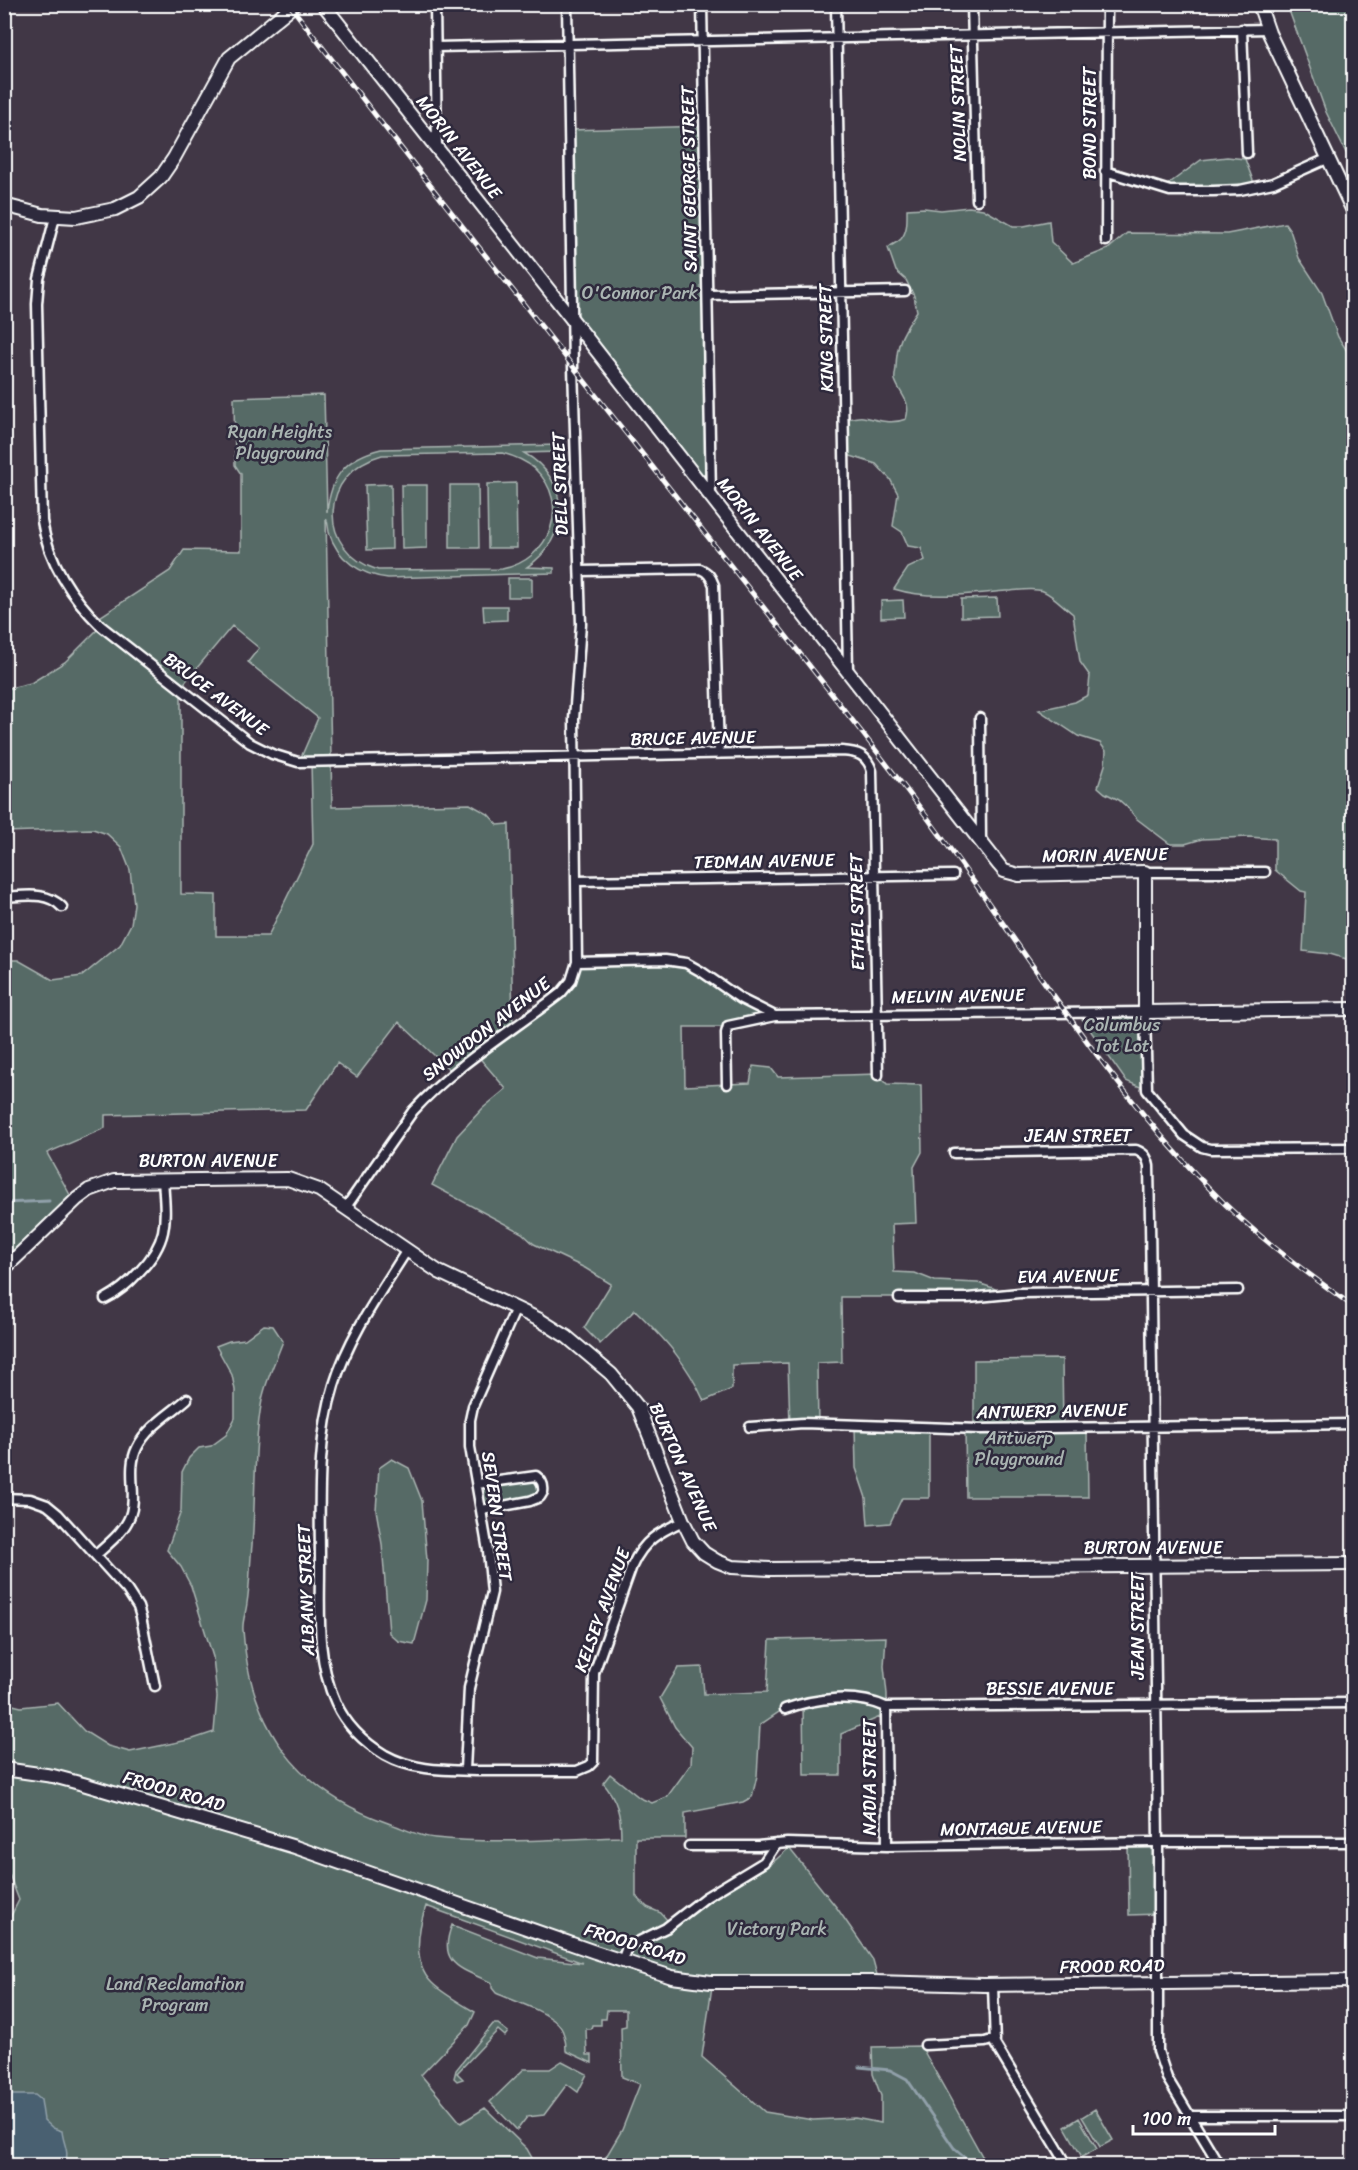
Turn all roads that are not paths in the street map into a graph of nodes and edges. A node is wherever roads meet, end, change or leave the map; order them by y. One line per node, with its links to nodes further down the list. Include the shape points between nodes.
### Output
1 (295, 4): 25 (street, via 230,58 174,159 152,186 115,209)
2 (323, 4): 18 (street, MORIN AVENUE)
3 (435, 4): 17 (street)
4 (567, 4): 16 (street, DELL STREET)
5 (702, 4): 15 (street, SAINT GEORGE STREET)
6 (836, 4): 14 (street, KING STREET)
7 (972, 4): 13 (street, NOLIN STREET)
8 (1107, 4): 12 (street, BOND STREET)
9 (1259, 4): 10 (street)
10 (1268, 29): 11 (street); 20 (street)
11 (1242, 30): 12 (street); 19 (street)
12 (1107, 33): 13 (street); 21 (street, BOND STREET)
13 (972, 35): 14 (street); 22 (street, NOLIN STREET)
14 (837, 38): 15 (street); 28 (street, KING STREET)
15 (703, 41): 16 (street); 29 (street, SAINT GEORGE STREET)
16 (568, 44): 17 (street); 30 (street, DELL STREET)
17 (436, 47): 18 (street)
18 (436, 148): 30 (street, MORIN AVENUE)
19 (1247, 153)
20 (1329, 158): 21 (street, via 1273,183 1240,190 1170,191); 24 (street)
21 (1105, 171): 26 (street, BOND STREET)
22 (977, 200)
23 (4, 205): 25 (street)
24 (1353, 213)
25 (55, 217): 37 (street, BRUCE AVENUE, via 38,289 42,521 55,563 88,614 250,743 285,759 311,763)
26 (1106, 241)
27 (905, 291): 28 (street)
28 (841, 292): 29 (street); 33 (street, KING STREET)
29 (708, 295): 31 (street, SAINT GEORGE STREET)
30 (572, 318): 31 (street, MORIN AVENUE); 32 (street, DELL STREET)
31 (711, 496): 33 (street, MORIN AVENUE)
32 (580, 571): 35 (street, via 681,569 705,571 712,578); 37 (street, DELL STREET)
33 (848, 671): 38 (street, MORIN AVENUE)
34 (980, 718): 38 (street)
35 (719, 754): 36 (street, BRUCE AVENUE); 37 (street, BRUCE AVENUE)
36 (859, 754): 42 (street, ETHEL STREET, via 872,771)
37 (574, 758): 43 (street, DELL STREET)
38 (981, 843): 39 (street, MORIN AVENUE, via 999,866 1011,874)
39 (1145, 872): 40 (street, MORIN AVENUE); 48 (street)
40 (1265, 872)
41 (952, 875): 42 (street, TEDMAN AVENUE)
42 (874, 876): 43 (street, TEDMAN AVENUE); 49 (street, ETHEL STREET)
43 (577, 881): 46 (street, DELL STREET)
44 (4, 897): 45 (street, via 50,897)
45 (62, 907)
46 (577, 962): 50 (street, MELVIN AVENUE, via 686,963 741,999); 56 (street, SNOWDON AVENUE, via 571,981 561,993 465,1062 423,1099)
47 (1353, 1009): 48 (street, MELVIN AVENUE)
48 (1146, 1012): 49 (street, MELVIN AVENUE); 53 (street, via 1147,1090 1184,1135 1202,1148)
49 (875, 1015): 50 (street, MELVIN AVENUE); 51 (street, ETHEL STREET)
50 (776, 1016): 52 (street, via 728,1026)
51 (878, 1075)
52 (727, 1084)
53 (1353, 1148)
54 (954, 1153): 59 (street, JEAN STREET, via 1143,1153 1149,1166)
55 (164, 1180): 56 (street, BURTON AVENUE, via 288,1179 319,1190); 58 (street, BURTON AVENUE, via 114,1181 89,1190 64,1209); 62 (street, via 164,1233 160,1245 125,1287)
56 (346, 1207): 57 (street, BURTON AVENUE)
57 (407, 1250): 63 (street, BURTON AVENUE, via 456,1281); 82 (street, ALBANY STREET, via 344,1358 326,1418 320,1491 323,1658 337,1706 365,1741 412,1766)
58 (5, 1268)
59 (1151, 1290): 60 (street, EVA AVENUE); 61 (street, EVA AVENUE); 67 (street, JEAN STREET)
60 (1238, 1290)
61 (899, 1298)
62 (105, 1299)
63 (516, 1308): 68 (street, SEVERN STREET, via 473,1406 470,1435); 71 (street, BURTON AVENUE, via 567,1336 626,1390 638,1407)
64 (187, 1399): 72 (street, via 153,1427 138,1446 132,1465 131,1515)
65 (1353, 1424): 67 (street, ANTWERP AVENUE)
66 (750, 1427): 67 (street, ANTWERP AVENUE, via 803,1423 980,1429)
67 (1152, 1427): 74 (street, JEAN STREET)
68 (477, 1484): 70 (street, SEVERN STREET); 70 (street, via 536,1476 543,1487 536,1499)
69 (4, 1498): 72 (street, via 30,1498 47,1506)
70 (482, 1510): 82 (street, SEVERN STREET, via 492,1592 469,1688)
71 (683, 1521): 74 (street, BURTON AVENUE, via 704,1553 717,1562 747,1569); 80 (street, KELSEY AVENUE, via 646,1543 632,1566 594,1673)
72 (96, 1555): 75 (street, via 138,1607)
73 (1353, 1564): 74 (street, BURTON AVENUE)
74 (1154, 1566): 77 (street, JEAN STREET)
75 (155, 1686)
76 (1353, 1703): 77 (street, BESSIE AVENUE)
77 (1155, 1704): 78 (street, BESSIE AVENUE); 83 (street, JEAN STREET)
78 (886, 1707): 79 (street, BESSIE AVENUE, via 874,1701 850,1699 810,1701); 87 (street, NADIA STREET)
79 (785, 1709)
80 (590, 1766): 82 (street, ALBANY STREET, via 578,1771)
81 (4, 1769): 88 (street, FROOD ROAD, via 63,1778 295,1847)
82 (465, 1770)
83 (1158, 1842): 84 (street, MONTAGUE AVENUE); 87 (street, MONTAGUE AVENUE); 90 (street, JEAN STREET)
84 (1353, 1842)
85 (776, 1844): 86 (street, MONTAGUE AVENUE); 87 (street, MONTAGUE AVENUE); 88 (street, via 764,1862 706,1897 666,1928 627,1947)
86 (689, 1846)
87 (887, 1846)
88 (622, 1961): 91 (street, FROOD ROAD, via 672,1977 711,1982)
89 (1353, 1981): 90 (street, FROOD ROAD)
90 (1158, 1984): 91 (street, FROOD ROAD); 94 (street, JEAN STREET, via 1160,2061)
91 (993, 1985): 92 (street)
92 (994, 2039): 93 (street); 96 (street)
93 (925, 2045)
94 (1191, 2116): 95 (street); 97 (street, JEAN STREET)
95 (1353, 2116)
96 (1068, 2166)
97 (1220, 2166)

